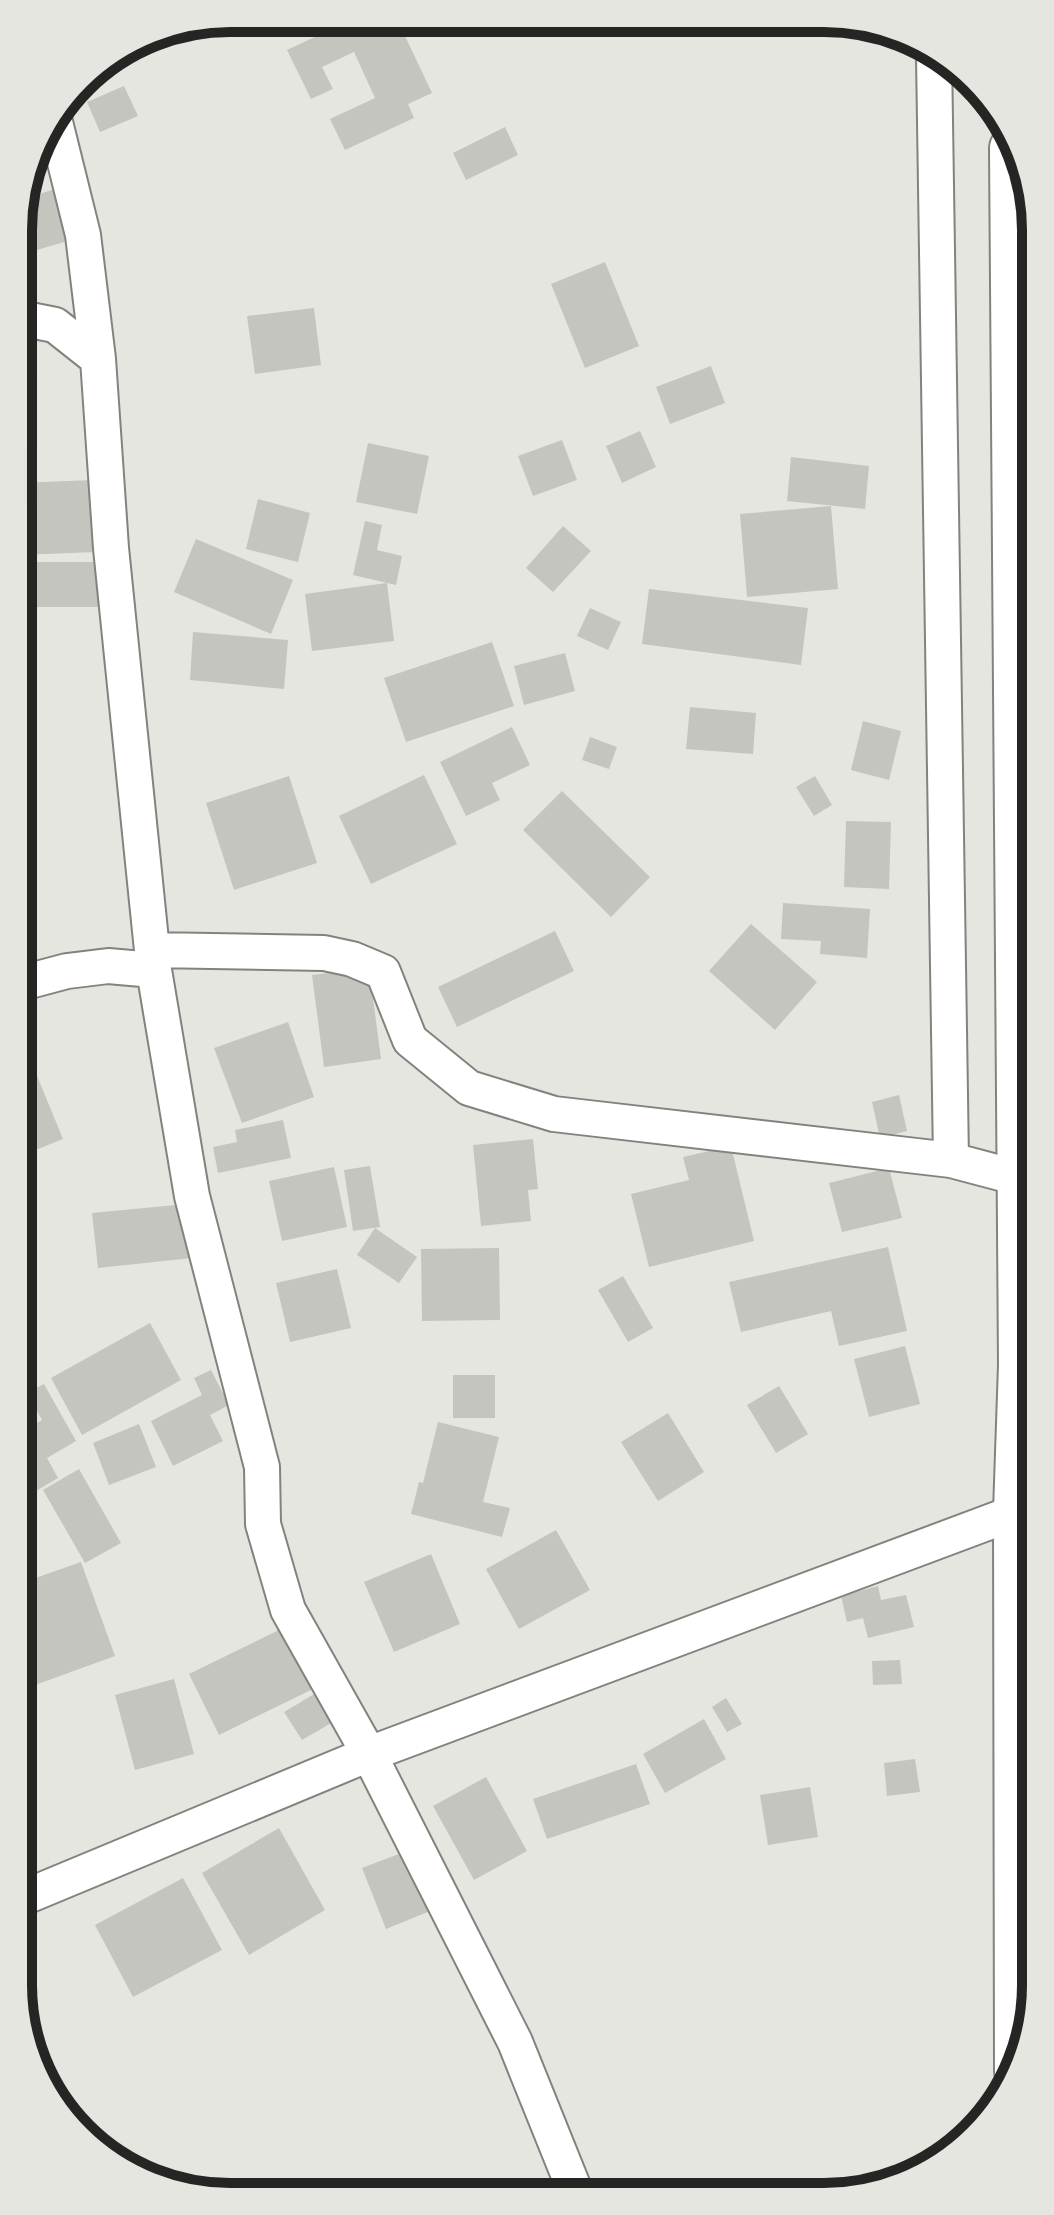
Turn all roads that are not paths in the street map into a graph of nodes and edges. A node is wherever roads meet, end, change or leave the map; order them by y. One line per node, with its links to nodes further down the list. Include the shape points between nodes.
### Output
1 (934, 65): 8 (street)
2 (58, 133): 5 (street, via 83,235)
3 (1012, 170): 9 (highway)
4 (32, 320): 5 (street, via 55,325)
5 (98, 359): 6 (street, via 111,548)
6 (153, 960): 7 (street); 8 (street, via 324,953 352,959 383,972 410,1040 469,1088 554,1114); 11 (street, via 192,1196 262,1467 263,1524 288,1610)
7 (32, 980)
8 (951, 1160): 9 (street)
9 (1019, 1178): 10 (highway)
10 (1016, 1512): 11 (street); 13 (highway)
11 (369, 1754): 12 (street); 14 (street, via 515,2042)
12 (32, 1894)
13 (1017, 2028)
14 (572, 2183)

